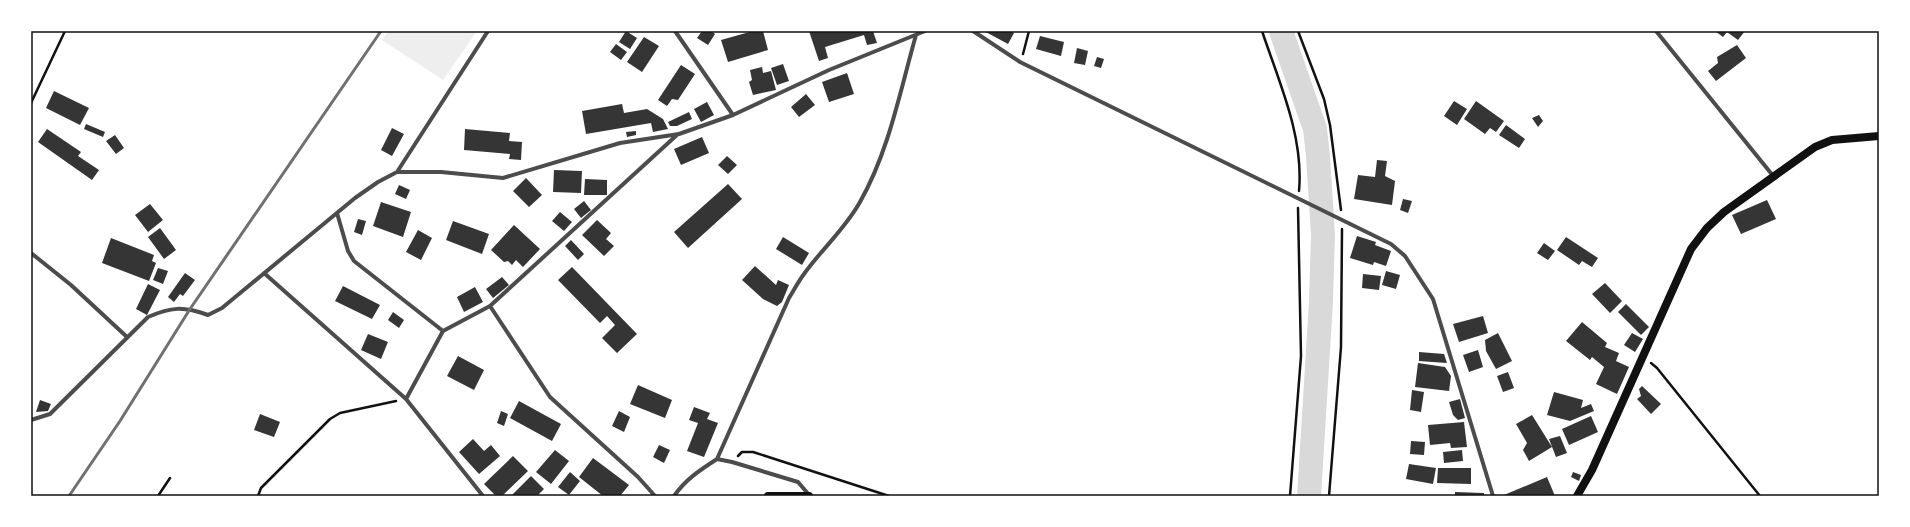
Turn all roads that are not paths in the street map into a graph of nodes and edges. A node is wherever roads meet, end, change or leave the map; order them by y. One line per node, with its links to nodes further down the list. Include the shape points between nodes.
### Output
1 (488, 31): 10 (street)
2 (675, 31): 7 (street)
3 (925, 31): 6 (street)
4 (973, 31): 26 (street, via 1020,62 1342,219 1391,244 1405,256 1433,299)
5 (1656, 31): 11 (street)
6 (916, 35): 7 (street, via 829,70); 20 (street, via 887,141 860,203 803,275 789,298)
7 (733, 115): 8 (street)
8 (678, 134): 10 (street, via 620,143 503,178 440,172); 15 (street)
9 (1879, 136): 11 (main road, via 1832,140 1815,147)
10 (397, 172): 12 (street, via 378,182)
11 (1775, 178): 27 (main road, via 1724,212 1707,228 1692,249 1592,470)
12 (337, 213): 14 (street); 16 (street, via 348,251 354,261)
13 (31, 253): 17 (street)
14 (264, 273): 17 (street, via 222,308 208,315 190,309 166,309 148,317); 18 (street)
15 (490, 306): 16 (street); 22 (street, via 550,397 638,477)
16 (443, 332): 18 (street)
17 (127, 338): 19 (street, via 50,414)
18 (406, 399): 21 (street)
19 (31, 420)
20 (717, 459): 23 (street, via 683,484); 25 (street, via 798,482)
21 (483, 496)
22 (655, 496)
23 (674, 496)
24 (768, 496): 25 (main road)
25 (810, 496)
26 (1493, 496)
27 (1577, 496)

